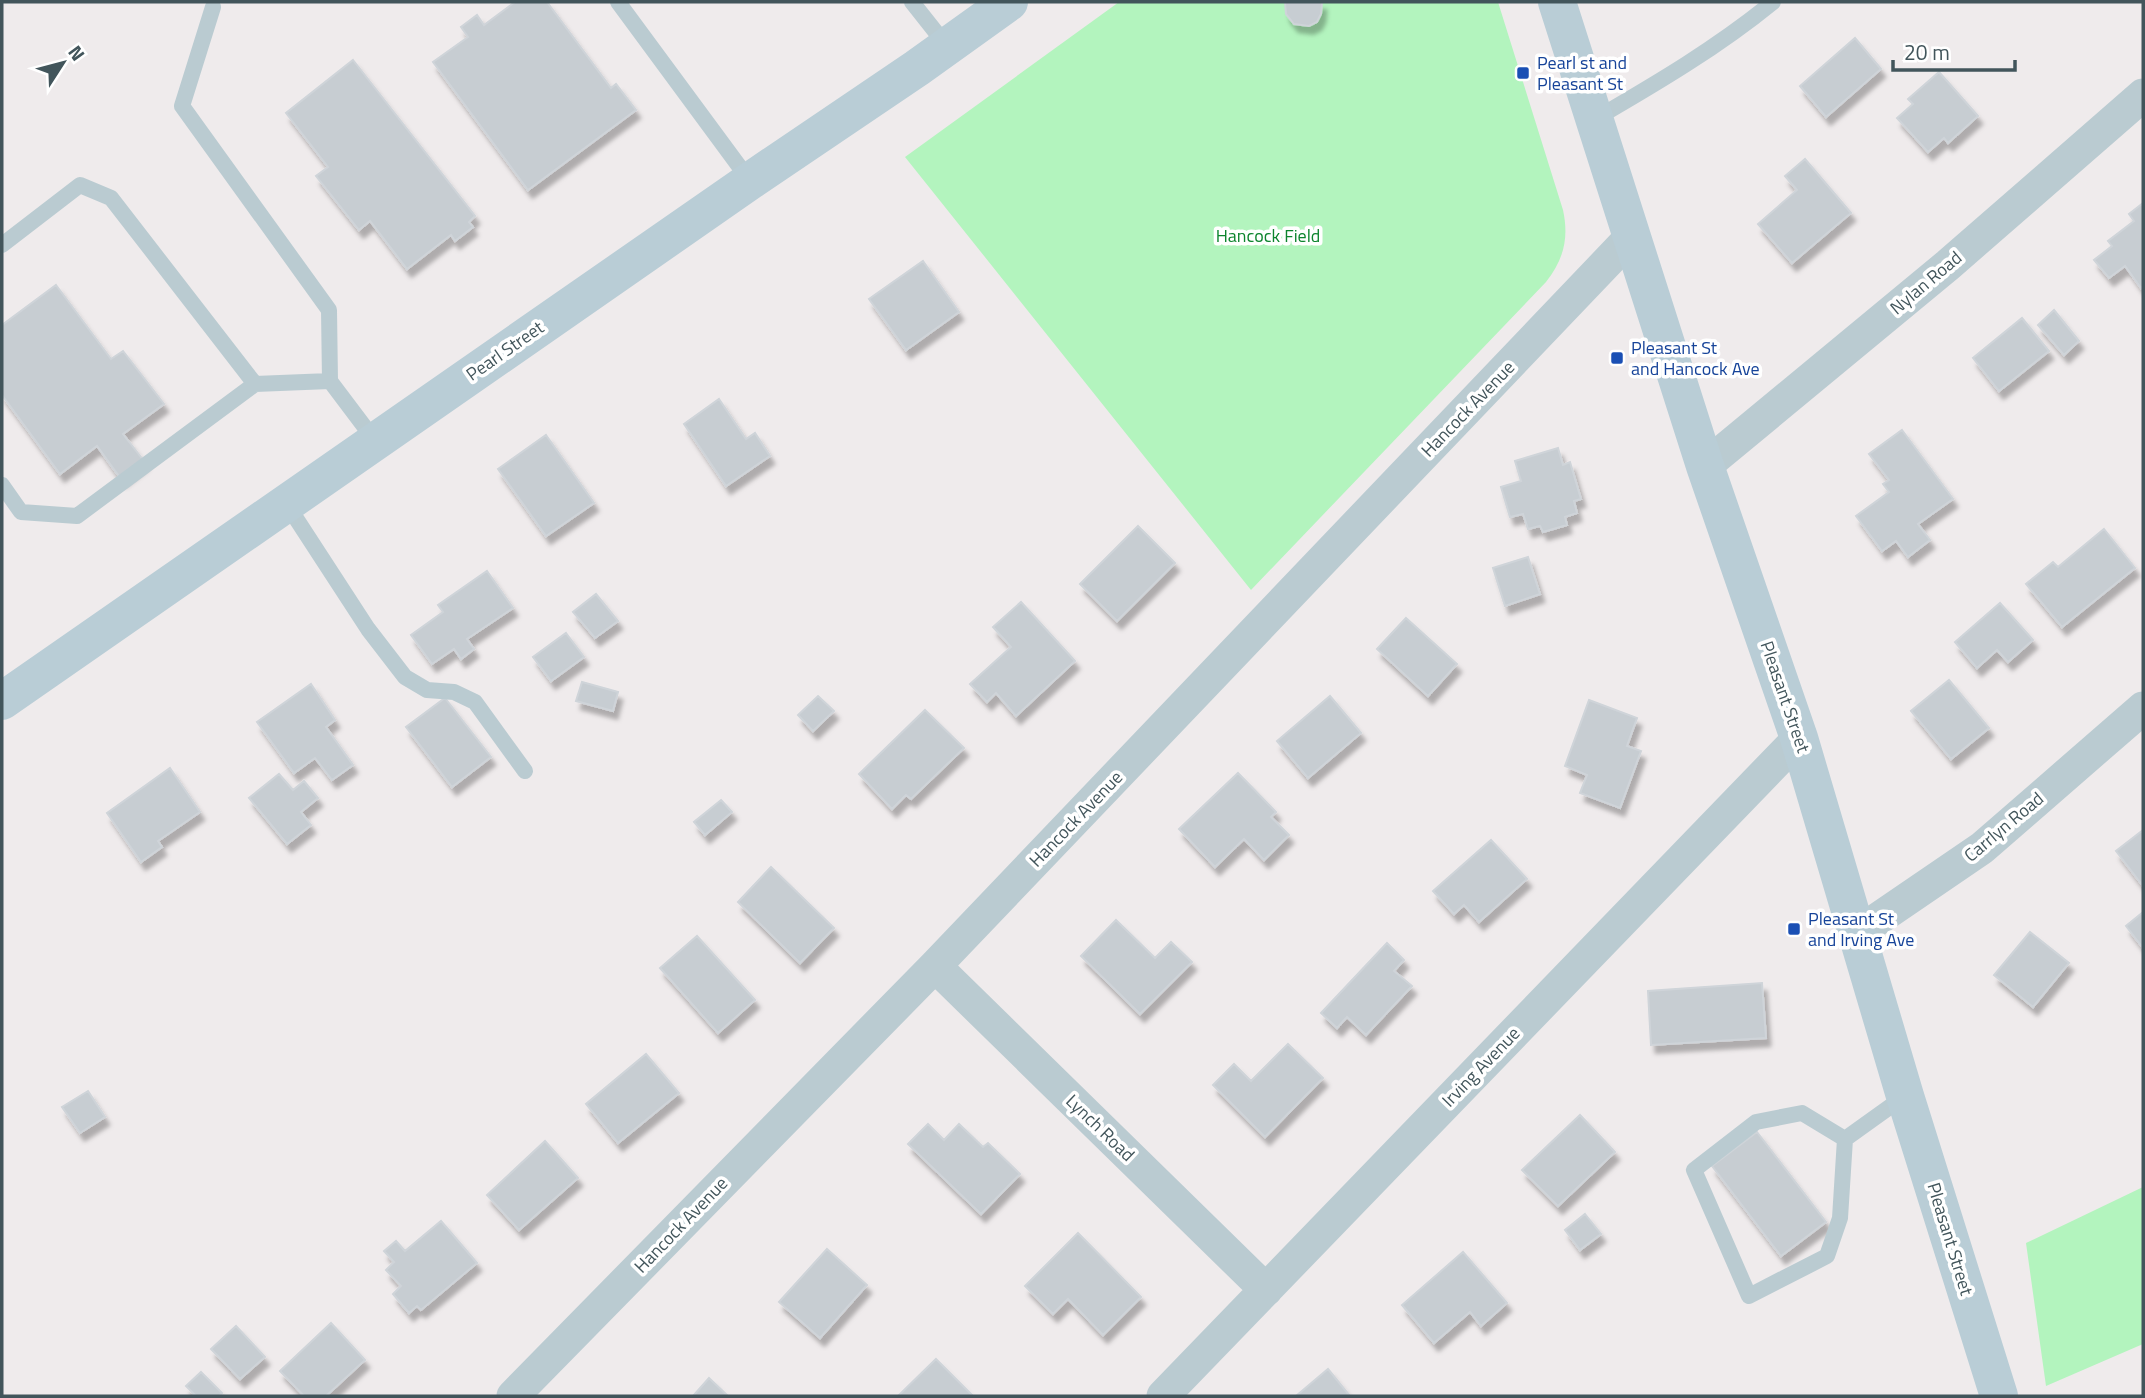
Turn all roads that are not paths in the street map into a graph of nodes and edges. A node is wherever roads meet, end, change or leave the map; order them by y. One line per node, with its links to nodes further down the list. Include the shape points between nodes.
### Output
1 (618, 2): 10 (lane)
2 (912, 2): 7 (lane)
3 (1009, 2): 7 (main road, Pearl Street)
4 (1558, 2): 9 (main road, Pleasant Street)
5 (1773, 2): 9 (lane, via 1680,70)
6 (213, 6): 13 (lane, via 182,106 330,310)
7 (946, 45): 10 (main road, Pearl Street)
8 (2143, 95): 16 (street, Nylan Road, via 1948,265)
9 (1595, 119): 11 (main road, Pleasant Street)
10 (750, 181): 15 (main road, Pearl Street)
11 (1633, 236): 16 (main road, Pleasant Street); 24 (street, Hancock Avenue)
12 (2, 245): 14 (lane, via 79,185 111,198)
13 (330, 381): 14 (lane); 15 (lane)
14 (255, 384): 17 (lane, via 77,516 21,512)
15 (376, 442): 18 (main road, Pearl Street)
16 (1705, 466): 21 (main road, Pleasant Street)
17 (2, 485)
18 (286, 503): 19 (main road, Pearl Street); 22 (lane, via 405,677 426,690 454,692 475,702)
19 (2, 701)
20 (2143, 708): 23 (street, Carrlyn Road, via 1982,848)
21 (1800, 738): 23 (main road, Pleasant Street); 27 (street, Irving Avenue)
22 (525, 771)
23 (1856, 934): 25 (main road, Pleasant Street)
24 (935, 966): 27 (street, Lynch Road); 28 (street, Hancock Avenue)
25 (1905, 1096): 26 (lane); 30 (main road, Pleasant Street)
26 (1845, 1139): 26 (lane, via 1840,1218 1827,1256 1749,1296 1694,1170 1756,1122 1802,1113)
27 (1266, 1290): 29 (street, Irving Avenue)
28 (513, 1396)
29 (1163, 1396)
30 (1998, 1396)

